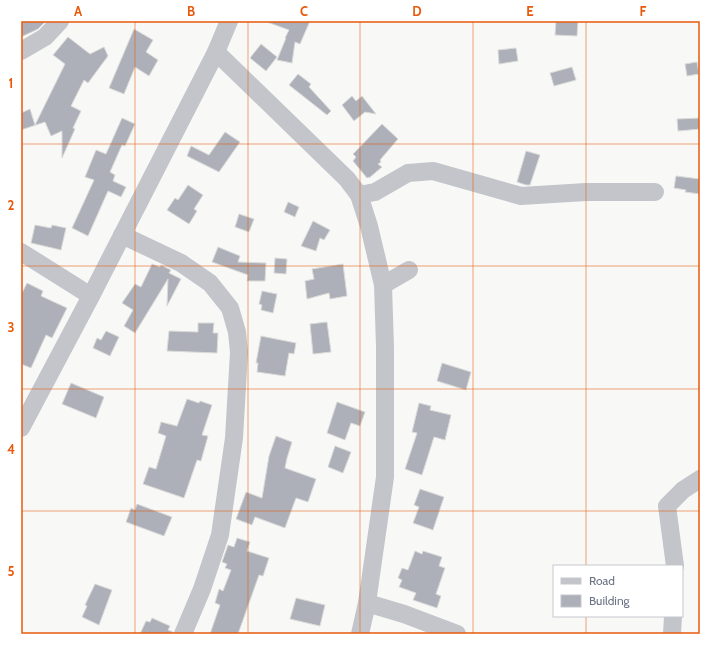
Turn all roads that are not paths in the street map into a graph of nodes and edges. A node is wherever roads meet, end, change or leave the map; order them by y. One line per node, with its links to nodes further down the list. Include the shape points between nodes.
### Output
1 (60, 21): 3 (street, via 45,37)
2 (229, 21): 4 (street)
3 (21, 51)
4 (216, 52): 6 (street, via 348,179); 7 (street)
5 (655, 192): 6 (street, via 586,192 521,196 433,171 408,173 375,192)
6 (359, 196): 10 (street)
7 (122, 235): 11 (street); 17 (street, via 181,264 210,283 230,308 237,332 234,438 220,535 202,589)
8 (21, 252): 11 (street)
9 (409, 270): 10 (street)
10 (383, 286): 15 (street, via 385,477)
11 (90, 296): 12 (street)
12 (21, 428)
13 (700, 479): 14 (street, via 683,490 667,506)
14 (675, 565)
15 (367, 603): 18 (street); 19 (street)
16 (673, 617): 20 (street)
17 (183, 634)
18 (360, 634)
19 (457, 634)
20 (672, 634)

